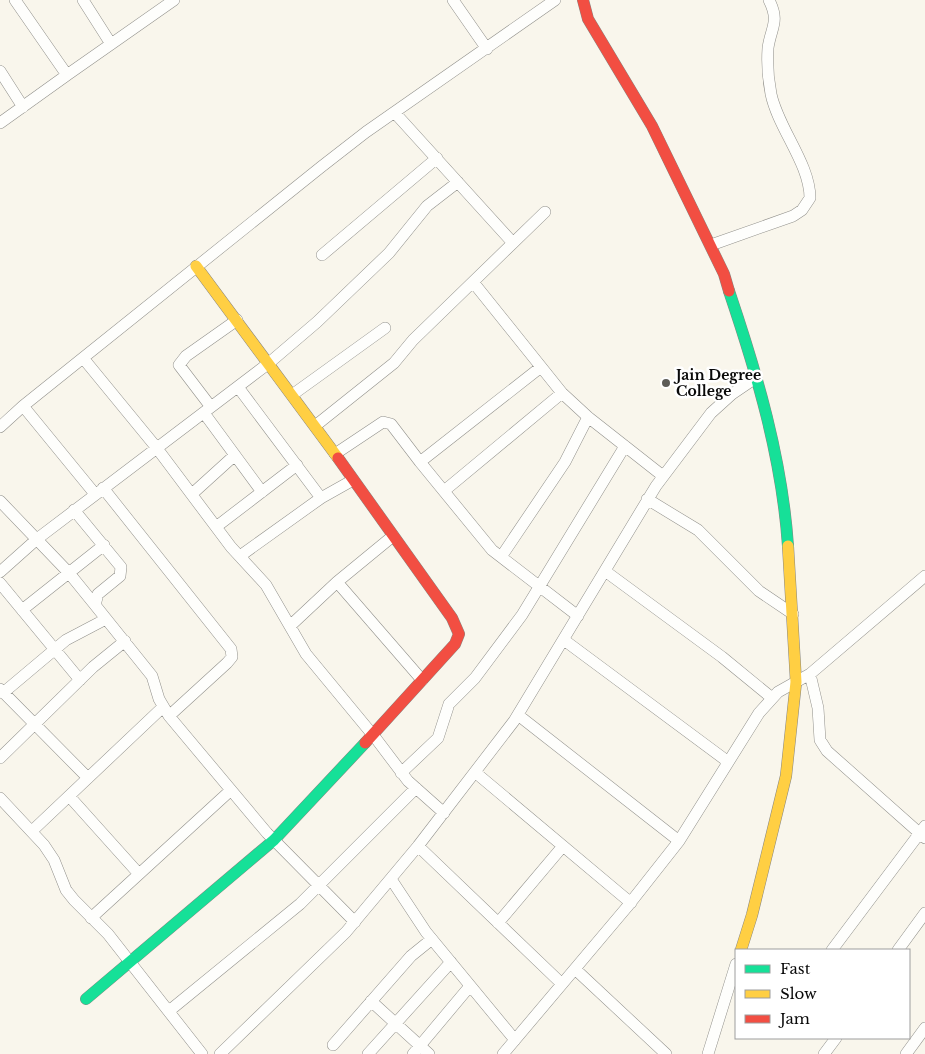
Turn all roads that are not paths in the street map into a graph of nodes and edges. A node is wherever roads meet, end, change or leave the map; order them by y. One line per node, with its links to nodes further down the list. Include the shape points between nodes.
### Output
1 (15, 0): 11 (street)
2 (83, 0): 8 (street)
3 (173, 0): 8 (street)
4 (453, 0): 9 (street)
5 (555, 0): 9 (street)
6 (583, 0): 19 (street, via 588,19 644,111)
7 (769, 0): 19 (street, via 776,20 768,47 771,91 777,113 808,181 810,198 793,216)
8 (111, 44): 11 (street)
9 (487, 49): 13 (street)
10 (0, 71): 12 (street)
11 (68, 75): 12 (street)
12 (23, 107): 14 (street)
13 (395, 113): 15 (street); 21 (street)
14 (0, 123)
15 (437, 158): 16 (street); 20 (street)
16 (458, 182): 18 (street); 26 (street, via 427,206 404,237 330,310)
17 (545, 212): 18 (street)
18 (513, 243): 22 (street)
19 (711, 245): 28 (street, via 733,300)
20 (322, 255)
21 (196, 266): 23 (street); 25 (street)
22 (473, 282): 27 (street); 35 (street, via 394,363)
23 (237, 320): 26 (street); 33 (street, via 186,356 179,365)
24 (385, 328): 31 (street)
25 (83, 358): 32 (street); 38 (street)
26 (269, 363): 29 (street); 31 (street)
27 (541, 367): 30 (street); 41 (street)
28 (757, 377): 43 (street, via 711,413); 68 (street, via 772,435 786,519)
29 (238, 387): 33 (street); 42 (street)
30 (562, 392): 34 (street); 46 (street)
31 (292, 395): 35 (street)
32 (23, 406): 36 (street); 45 (street)
33 (208, 410): 38 (street); 40 (street)
34 (588, 417): 37 (street); 58 (street, via 565,462)
35 (315, 426): 39 (street)
36 (0, 427)
37 (625, 446): 43 (street); 65 (street)
38 (156, 447): 45 (street); 48 (street)
39 (335, 454): 41 (street, via 387,422); 44 (street)
40 (235, 456): 47 (street); 48 (street)
41 (420, 462): 46 (street)
42 (297, 465): 47 (street); 49 (street)
43 (663, 476): 50 (street)
44 (353, 480): 49 (street); 54 (street)
45 (99, 491): 52 (street); 81 (street, via 231,649 232,657 227,663)
46 (444, 491): 58 (street, via 482,540)
47 (262, 492): 53 (street)
48 (192, 494): 53 (street)
49 (321, 498): 57 (street)
50 (647, 499): 59 (street); 68 (street, via 698,530 760,591)
51 (0, 501): 55 (street)
52 (74, 510): 55 (street); 56 (street)
53 (216, 527): 57 (street)
54 (393, 536): 63 (street); 77 (street, via 458,629 455,644)
55 (37, 540): 60 (street); 61 (street)
56 (104, 545): 61 (street); 66 (street, via 118,561 121,572 98,594)
57 (240, 556): 71 (street, via 273,594)
58 (501, 557): 65 (street)
59 (604, 571): 69 (street); 80 (street, via 722,657)
60 (0, 572)
61 (69, 573): 66 (street); 67 (street)
62 (925, 576): 75 (street)
63 (337, 582): 71 (street); 77 (street)
64 (0, 583): 67 (street)
65 (539, 586): 69 (street); 87 (street, via 522,615 475,678 449,704 438,738)
66 (95, 605): 70 (street)
67 (22, 610): 74 (street)
68 (793, 614): 78 (street)
69 (578, 616): 72 (street)
70 (106, 619): 73 (street); 74 (street)
71 (290, 626): 84 (street, via 306,654)
72 (564, 640): 82 (street); 86 (street)
73 (125, 641): 76 (street); 81 (street, via 152,676)
74 (54, 649): 76 (street); 79 (street)
75 (810, 674): 78 (street); 96 (street, via 818,708 820,740 828,751)
76 (80, 680): 83 (street)
77 (422, 680): 84 (street)
78 (796, 682): 80 (street); 110 (street, via 786,776)
79 (2, 691): 83 (street)
80 (772, 698): 86 (street, via 758,713)
81 (166, 711): 89 (street); 91 (street)
82 (518, 715): 88 (street); 98 (street)
83 (35, 724): 85 (street); 89 (street)
84 (374, 735): 87 (street); 97 (street)
85 (1, 755)
86 (728, 761): 98 (street)
87 (401, 773): 90 (street)
88 (476, 773): 94 (street); 100 (street)
89 (88, 778): 92 (street)
90 (416, 788): 94 (street); 103 (street)
91 (231, 790): 97 (street); 101 (street)
92 (69, 796): 95 (street); 101 (street)
93 (0, 798): 95 (street)
94 (444, 813): 99 (street)
95 (32, 830): 106 (street, via 50,853 66,890)
96 (923, 833): 111 (street)
97 (274, 840): 103 (street); 114 (street)
98 (679, 841): 104 (street)
99 (418, 846): 102 (street); 108 (street)
100 (563, 846): 104 (street); 108 (street)
101 (139, 874): 106 (street)
102 (391, 879): 107 (street); 109 (street)
103 (319, 886): 107 (street); 121 (street, via 287,916)
104 (631, 903): 116 (street)
105 (925, 913): 112 (street)
106 (91, 918): 114 (street)
107 (355, 922): 129 (street)
108 (498, 923): 117 (street)
109 (432, 938): 113 (street); 120 (street, via 417,949)
110 (741, 949)
111 (833, 949)
112 (899, 949)
113 (451, 962): 118 (street); 122 (street)
114 (131, 963): 119 (street); 121 (street)
115 (735, 967): 134 (street)
116 (575, 970): 117 (street); 133 (street)
117 (562, 984): 125 (street)
118 (470, 986): 125 (street); 127 (street)
119 (86, 999)
120 (371, 1001): 122 (street); 126 (street)
121 (169, 1011): 128 (street)
122 (396, 1023): 127 (street); 130 (street)
123 (925, 1028): 136 (street)
124 (835, 1039): 135 (street)
125 (515, 1040): 132 (street)
126 (333, 1045)
127 (416, 1050): 131 (street)
128 (202, 1054)
129 (220, 1054)
130 (368, 1054)
131 (429, 1054)
132 (503, 1054)
133 (666, 1054)
134 (708, 1054)
135 (824, 1054)
136 (906, 1054)

